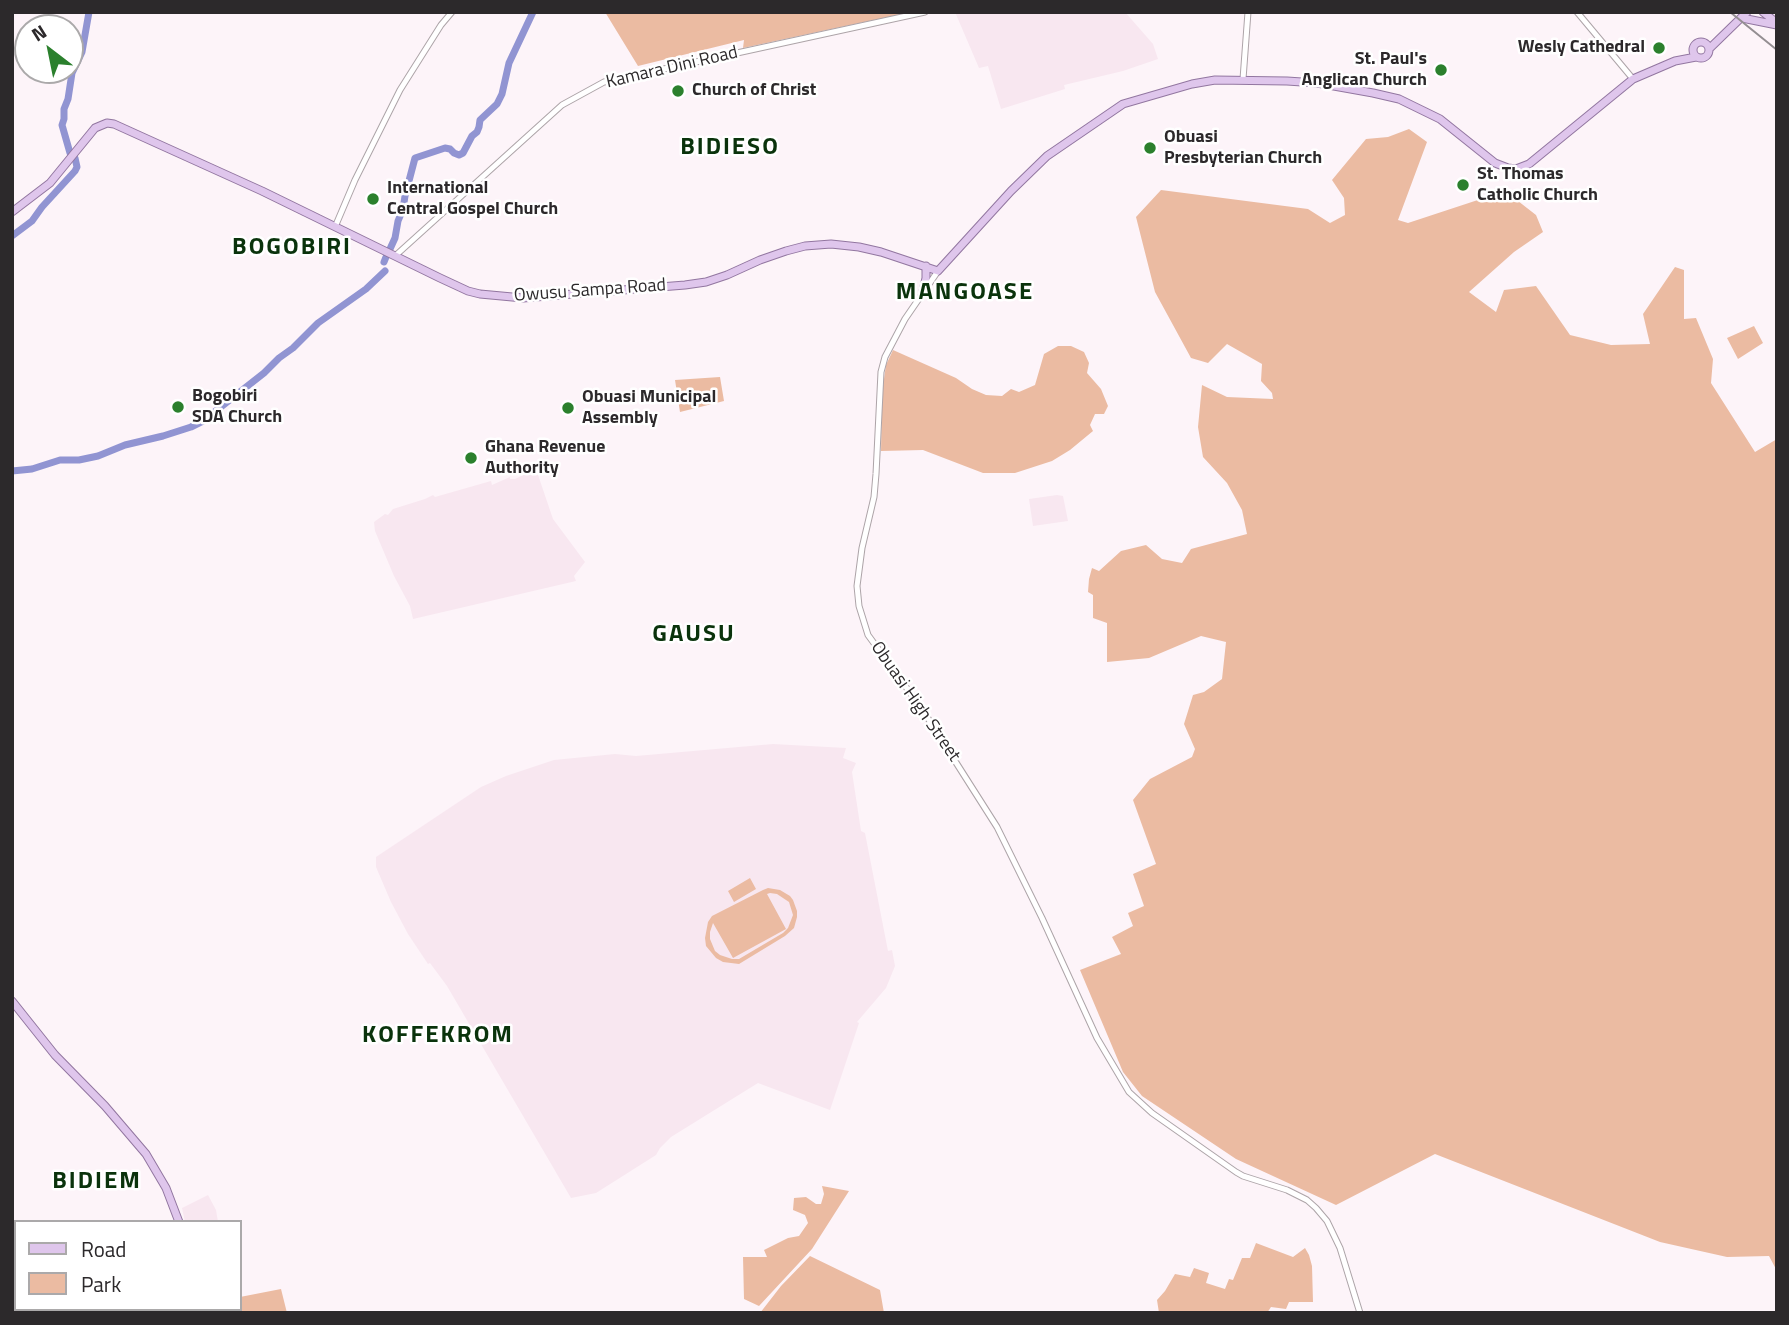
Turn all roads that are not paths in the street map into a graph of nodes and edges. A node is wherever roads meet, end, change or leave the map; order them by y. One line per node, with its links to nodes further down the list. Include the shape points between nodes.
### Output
1 (452, 12): 17 (street, via 400,90)
2 (925, 12): 18 (street, Kamara Dini Road, via 604,82 562,105)
3 (1248, 12): 14 (street)
4 (1577, 12): 15 (street)
5 (1763, 12): 7 (main road)
6 (1745, 15): 7 (main road); 8 (main road)
7 (1777, 24)
8 (1730, 28): 9 (main road); 11 (main road)
9 (1703, 42): 10 (main road); 11 (main road)
10 (1693, 48): 12 (main road); 13 (main road, Obuasi High Street)
11 (1709, 49): 12 (main road, via 1704,58)
12 (1696, 57): 13 (main road, Obuasi High Street)
13 (1675, 61): 15 (main road, Obuasi High Street)
14 (1243, 79): 15 (main road, Obuasi High Street, via 1317,83 1399,99 1440,119 1495,163 1516,169 1529,164); 20 (main road, Obuasi High Street, via 1201,82 1110,112 1042,159)
15 (1633, 79)
16 (12, 212): 17 (main road, Owusu Sampa Road, via 50,183 89,133 107,123 179,152)
17 (335, 228): 18 (main road, Owusu Sampa Road)
18 (395, 256): 19 (main road, Owusu Sampa Road, via 468,290 523,298 706,282 805,246 859,247)
19 (926, 266): 20 (main road, Owusu Sampa Road); 21 (main road)
20 (938, 271): 21 (street, Obuasi High Street)
21 (923, 291): 22 (street, Obuasi High Street, via 890,346 880,381 875,485 857,586 863,622)
22 (879, 651): 23 (street); 26 (street, Obuasi High Street, via 998,827 1097,1038 1129,1092 1236,1172 1287,1190 1316,1208 1340,1248)
23 (870, 655)
24 (12, 1001): 25 (main road, via 146,1154)
25 (179, 1220)
26 (1360, 1313)

